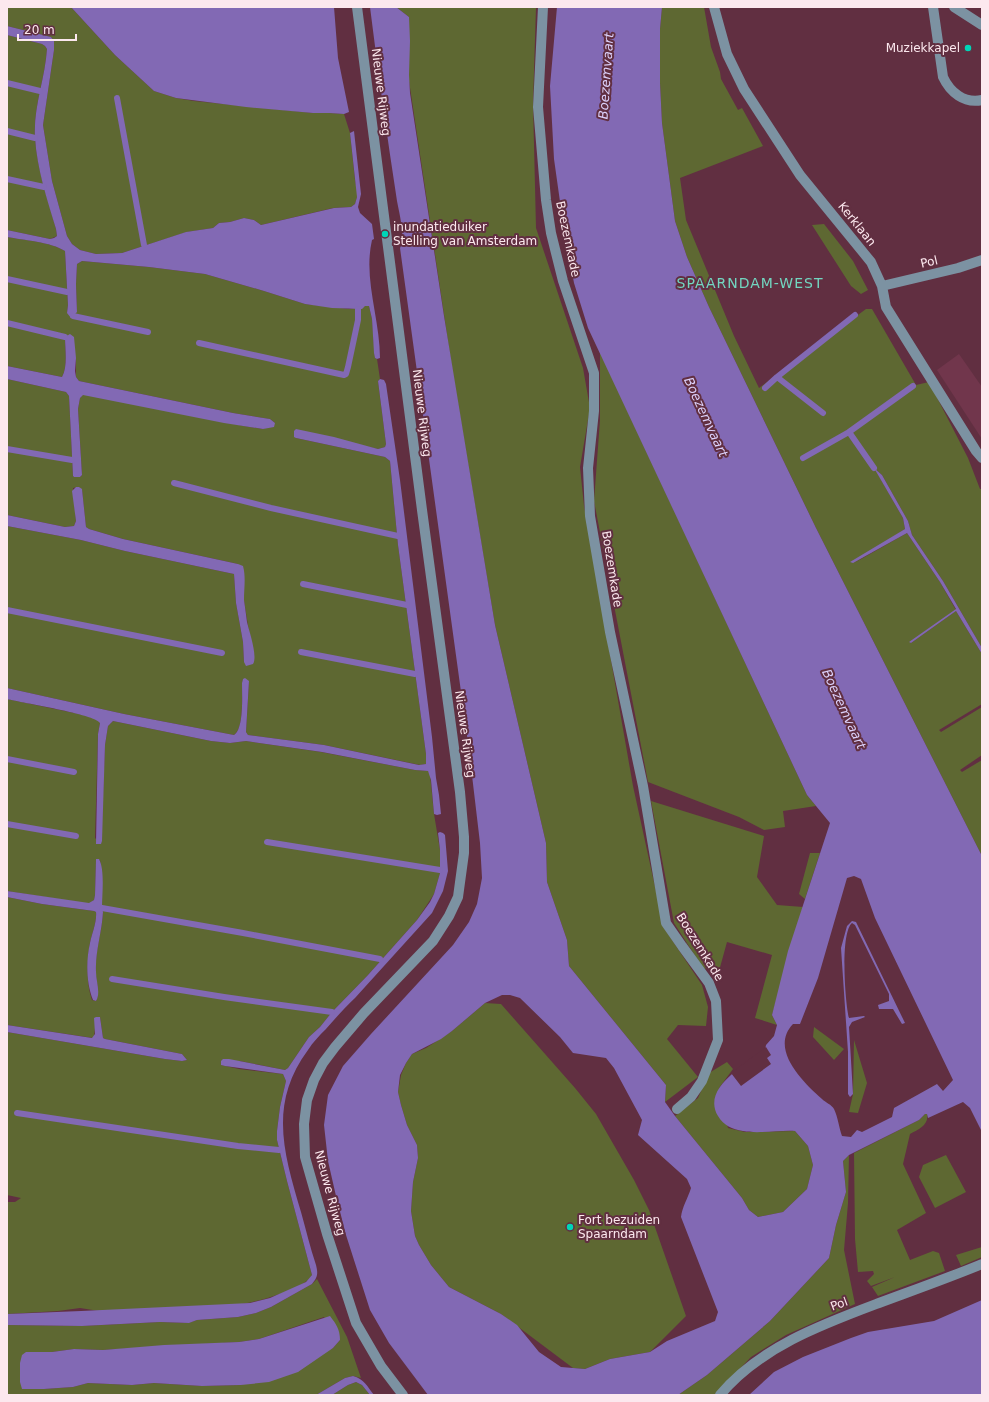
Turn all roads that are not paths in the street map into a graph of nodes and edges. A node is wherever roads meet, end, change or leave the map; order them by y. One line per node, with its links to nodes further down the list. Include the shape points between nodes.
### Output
1 (357, 7): 13 (street, Nieuwe Rijweg, via 460,792 464,853 458,897 433,941 364,1013 323,1063 314,1080 304,1124 305,1157 356,1323 381,1366)
2 (543, 7): 11 (street, Boezemkade, via 538,107 546,200 563,281 594,373 594,411 588,468 590,508 610,632 643,786 666,922 709,983 716,1001 718,1040 702,1081 691,1098)
3 (714, 7): 9 (street, Kerklaan, via 727,54 744,88 800,175 871,262)
4 (933, 7): 7 (street, via 946,84 963,99)
5 (954, 7): 6 (street)
6 (982, 25)
7 (982, 100)
8 (982, 260): 9 (street, Pol)
9 (882, 286): 10 (street, Kerklaan, via 886,308)
10 (982, 458)
11 (677, 1109)
12 (982, 1264): 14 (street, Pol, via 826,1323 781,1346 745,1370)
13 (403, 1395)
14 (720, 1395)

